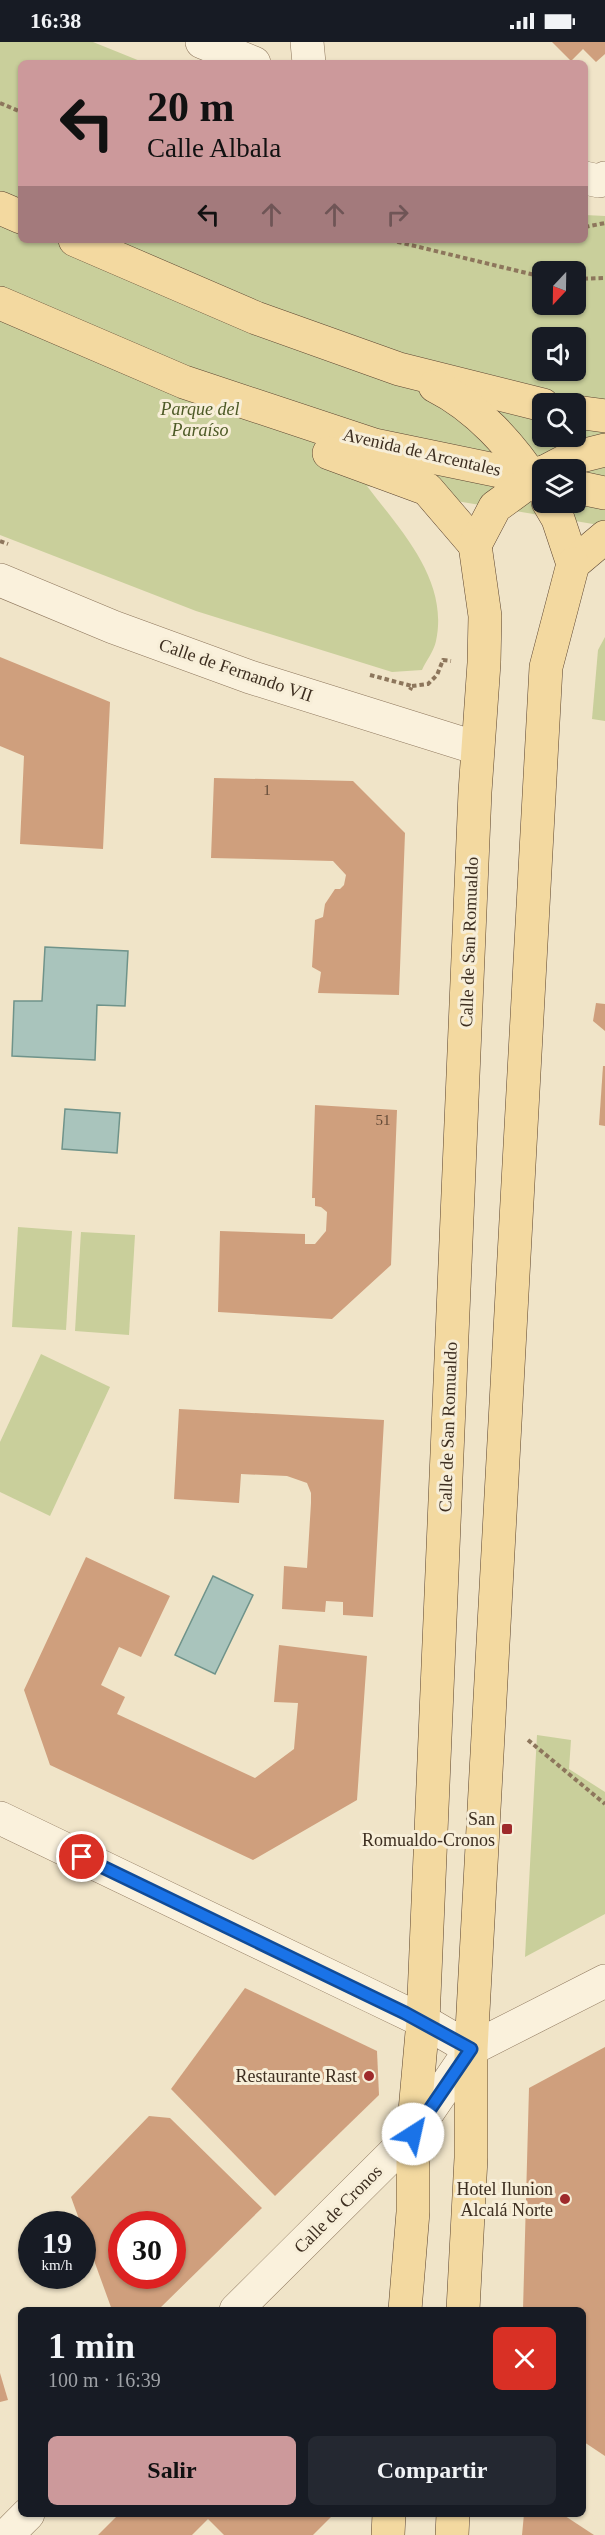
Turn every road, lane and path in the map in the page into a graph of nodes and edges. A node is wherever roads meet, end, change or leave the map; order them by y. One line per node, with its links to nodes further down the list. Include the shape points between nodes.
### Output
1 (202, 42): 3 (street)
2 (307, 42): 4 (street)
3 (247, 60)
4 (309, 60)
5 (0, 103): 6 (path)
6 (18, 111)
7 (605, 178): 8 (street)
8 (588, 179)
9 (0, 208): 10 (main road)
10 (18, 216)
11 (605, 223): 12 (path)
12 (588, 226)
13 (82, 243): 20 (main road, via 256,318)
14 (402, 243): 15 (path)
15 (532, 274)
16 (605, 278): 17 (path)
17 (586, 279)
18 (0, 303): 19 (main road, Avenida de Arcentales)
19 (137, 361): 27 (main road, Avenida de Arcentales, via 184,382 374,445); 33 (main road, via 193,405 427,489)
20 (399, 369): 21 (main road); 26 (main road, via 454,395 490,425)
21 (532, 402)
22 (586, 414): 23 (main road)
23 (605, 417)
24 (605, 450): 25 (main road)
25 (569, 459)
26 (532, 471)
27 (532, 481)
28 (532, 488): 33 (main road, via 495,507)
29 (586, 489): 30 (main road)
30 (605, 493)
31 (556, 513): 34 (main road)
32 (605, 537): 34 (main road)
33 (474, 545): 38 (main road, Calle de San Romualdo, via 485,616)
34 (573, 564): 44 (main road, via 546,668)
35 (0, 580): 38 (street, Calle de Fernando VII, via 250,677)
36 (443, 660): 37 (path, via 428,684)
37 (412, 686)
38 (477, 748): 43 (main road, Calle de San Romualdo)
39 (528, 1740): 40 (path)
40 (605, 1804)
41 (0, 1818): 43 (street)
42 (605, 1981): 44 (street, Calle de Cronos)
43 (423, 2021): 44 (street); 45 (main road, Calle de San Romualdo)
44 (471, 2049): 45 (street, Calle de Cronos); 48 (main road, via 471,2158)
45 (413, 2134): 46 (street, Calle de Cronos); 47 (main road, Calle de San Romualdo, via 413,2212)
46 (239, 2307)
47 (405, 2307)
48 (463, 2307)
49 (25, 2517): 52 (street)
50 (389, 2517): 53 (main road)
51 (453, 2517): 54 (main road)
52 (7, 2535)
53 (388, 2535)
54 (452, 2535)

